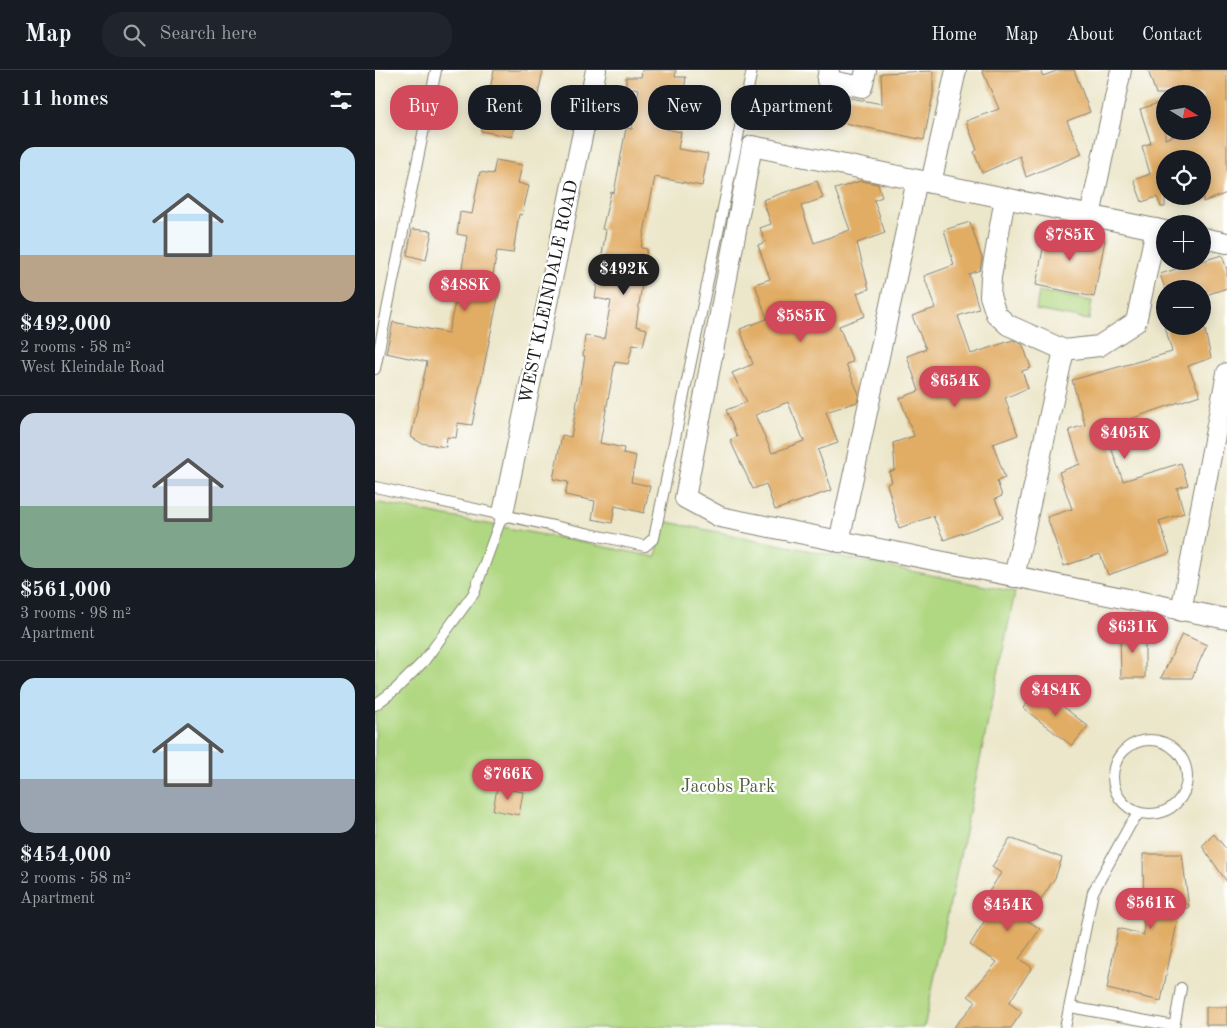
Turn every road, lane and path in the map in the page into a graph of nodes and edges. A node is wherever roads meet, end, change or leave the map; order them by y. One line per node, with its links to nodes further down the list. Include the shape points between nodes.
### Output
1 (436, 70): 16 (lane)
2 (596, 70): 19 (street, WEST KLEINDALE ROAD)
3 (752, 70): 19 (lane, via 654,538 645,546)
4 (829, 70): 5 (street, via 827,80 862,87)
5 (866, 70)
6 (956, 70): 8 (street)
7 (1121, 70): 10 (street)
8 (924, 181): 9 (street); 20 (street); 20 (street, via 752,146 685,498 720,517)
9 (1005, 198): 10 (street); 15 (street, via 991,277 990,296 996,314 1008,324)
10 (1091, 216): 11 (street)
11 (1156, 229)
12 (1211, 240): 13 (street)
13 (1227, 243)
14 (1156, 248): 15 (street, via 1135,322 1099,346)
15 (1064, 350): 21 (street)
16 (375, 370)
17 (1227, 373): 22 (street)
18 (375, 487): 19 (lane)
19 (503, 513): 24 (lane, via 473,593 424,661 397,689)
20 (839, 542): 21 (street)
21 (1014, 577): 22 (street)
22 (1181, 611): 23 (street)
23 (1227, 619)
24 (375, 705)
25 (1139, 813): 25 (lane, via 1151,815 1174,806 1187,785 1186,767 1178,751 1157,740 1144,740 1127,747 1115,762 1112,774 1119,799); 27 (lane, via 1093,892)
26 (1181, 988): 28 (lane)
27 (1069, 1006): 28 (lane); 29 (lane)
28 (1174, 1027)
29 (1065, 1028)

